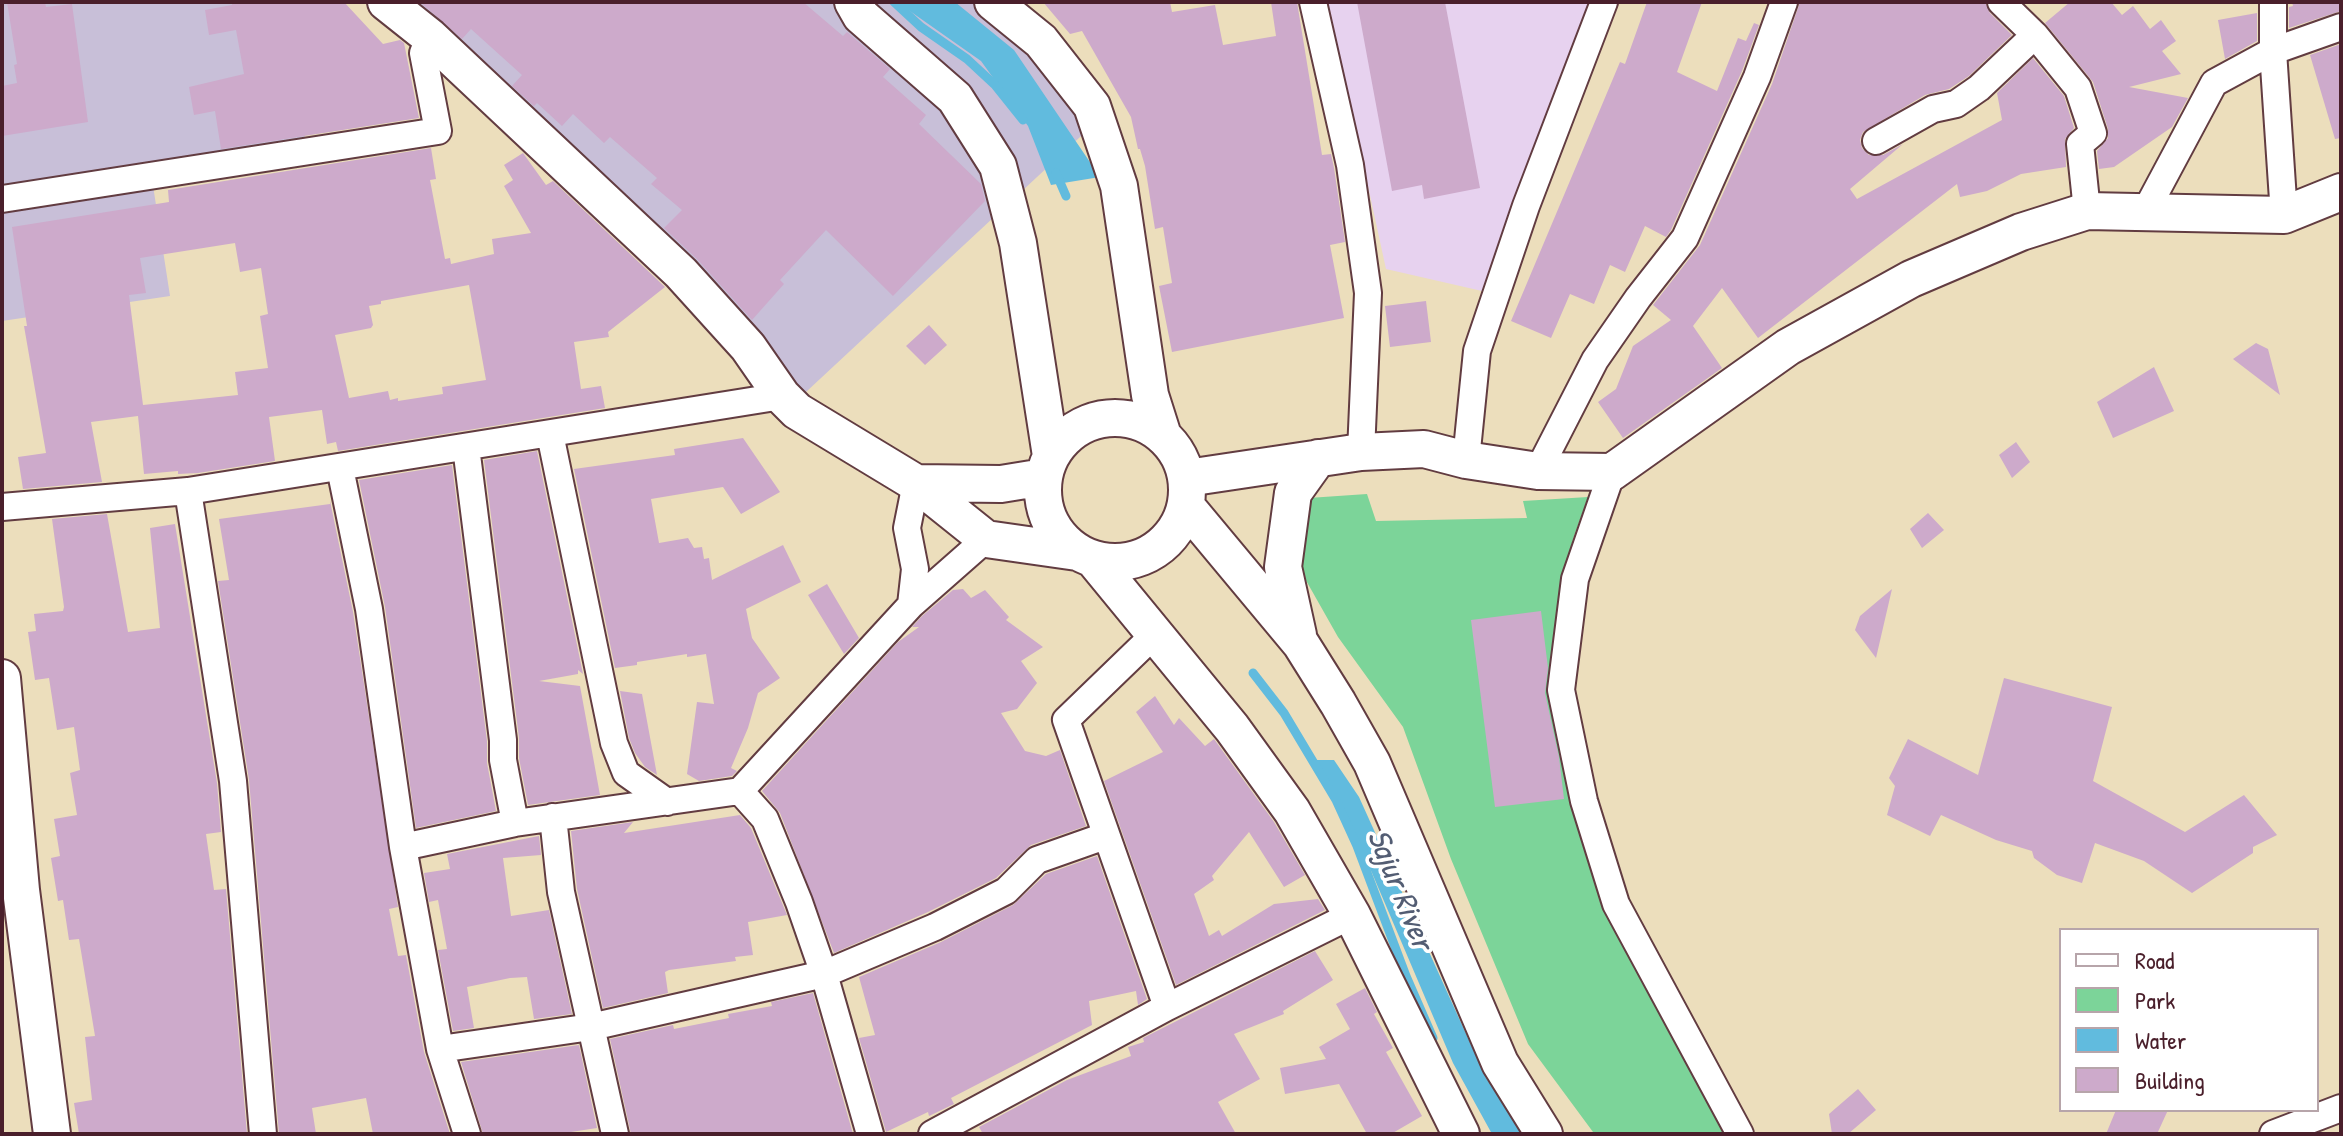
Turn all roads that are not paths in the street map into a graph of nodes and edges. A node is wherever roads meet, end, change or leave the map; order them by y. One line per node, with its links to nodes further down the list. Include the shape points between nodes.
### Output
1 (386, 2): 11 (main road)
2 (853, 2): 26 (main road, via 861,16 955,98 998,166 1018,243)
3 (993, 2): 21 (main road, via 1041,41 1092,106 1119,186 1150,395)
4 (1313, 2): 23 (street, via 1350,165 1368,293)
5 (1604, 2): 25 (street, via 1477,351)
6 (1784, 2): 28 (street, via 1757,77 1685,238 1595,360)
7 (2001, 2): 10 (street)
8 (2273, 2): 12 (street)
9 (2341, 27): 12 (street)
10 (2035, 35): 13 (street, via 1956,104 1933,109); 16 (street, via 2078,88 2093,133 2080,144)
11 (430, 37): 15 (street, via 423,53 438,131); 19 (main road, via 681,273 748,347)
12 (2273, 51): 17 (street, via 2214,83); 18 (street)
13 (1876, 141)
14 (2341, 192): 18 (main road)
15 (2, 199)
16 (2087, 211): 17 (main road); 29 (main road, via 2021,232 1911,279 1788,347)
17 (2144, 214): 18 (main road)
18 (2284, 215)
19 (782, 396): 20 (street); 30 (main road, via 797,411)
20 (550, 434): 22 (street); 41 (street, via 614,743 626,773)
21 (1163, 436): 26 (main road, via 1124,418 1103,419 1064,438); 32 (main road, via 1179,455)
22 (466, 447): 27 (street); 43 (street)
23 (1361, 452): 24 (main road); 25 (main road, via 1424,449)
24 (1318, 458): 32 (main road); 38 (main road, via 1293,493 1283,567)
25 (1466, 460): 28 (main road)
26 (1048, 466): 30 (main road, via 1001,484); 35 (main road, via 1043,499 1049,519 1060,537)
27 (340, 468): 31 (street); 45 (street, via 369,609)
28 (1538, 471): 29 (main road)
29 (1612, 472): 61 (street, via 1575,579 1561,690 1584,801 1616,904)
30 (916, 483): 34 (main road); 36 (street, via 907,528 915,569)
31 (188, 491): 33 (street); 54 (street, via 233,781)
32 (1187, 492): 35 (main road, via 1177,529 1151,553 1117,563); 38 (main road)
33 (2, 507)
34 (986, 539): 35 (main road); 36 (street)
35 (1085, 556): 37 (main road)
36 (911, 605): 40 (street)
37 (1156, 633): 44 (street, via 1066,720); 47 (main road, via 1292,811)
38 (1301, 644): 60 (main road, via 1372,763 1500,1063)
39 (2, 678): 46 (main road)
40 (740, 791): 41 (street); 48 (street, via 765,819)
41 (667, 802): 42 (street)
42 (553, 817): 43 (street); 50 (street, via 561,892)
43 (515, 823): 45 (street)
44 (1105, 836): 48 (street, via 1037,860 1006,891); 49 (street)
45 (403, 847): 51 (street)
46 (12, 891): 53 (main road)
47 (1352, 915): 49 (street); 59 (main road)
48 (824, 974): 50 (street); 57 (street)
49 (1167, 1007): 58 (street)
50 (591, 1027): 51 (street); 56 (street)
51 (440, 1049): 55 (street)
52 (2341, 1108): 62 (street)
53 (52, 1134)
54 (263, 1134)
55 (467, 1134)
56 (615, 1134)
57 (870, 1134)
58 (932, 1134)
59 (1461, 1134)
60 (1544, 1134)
61 (1740, 1134)
62 (2273, 1134)

